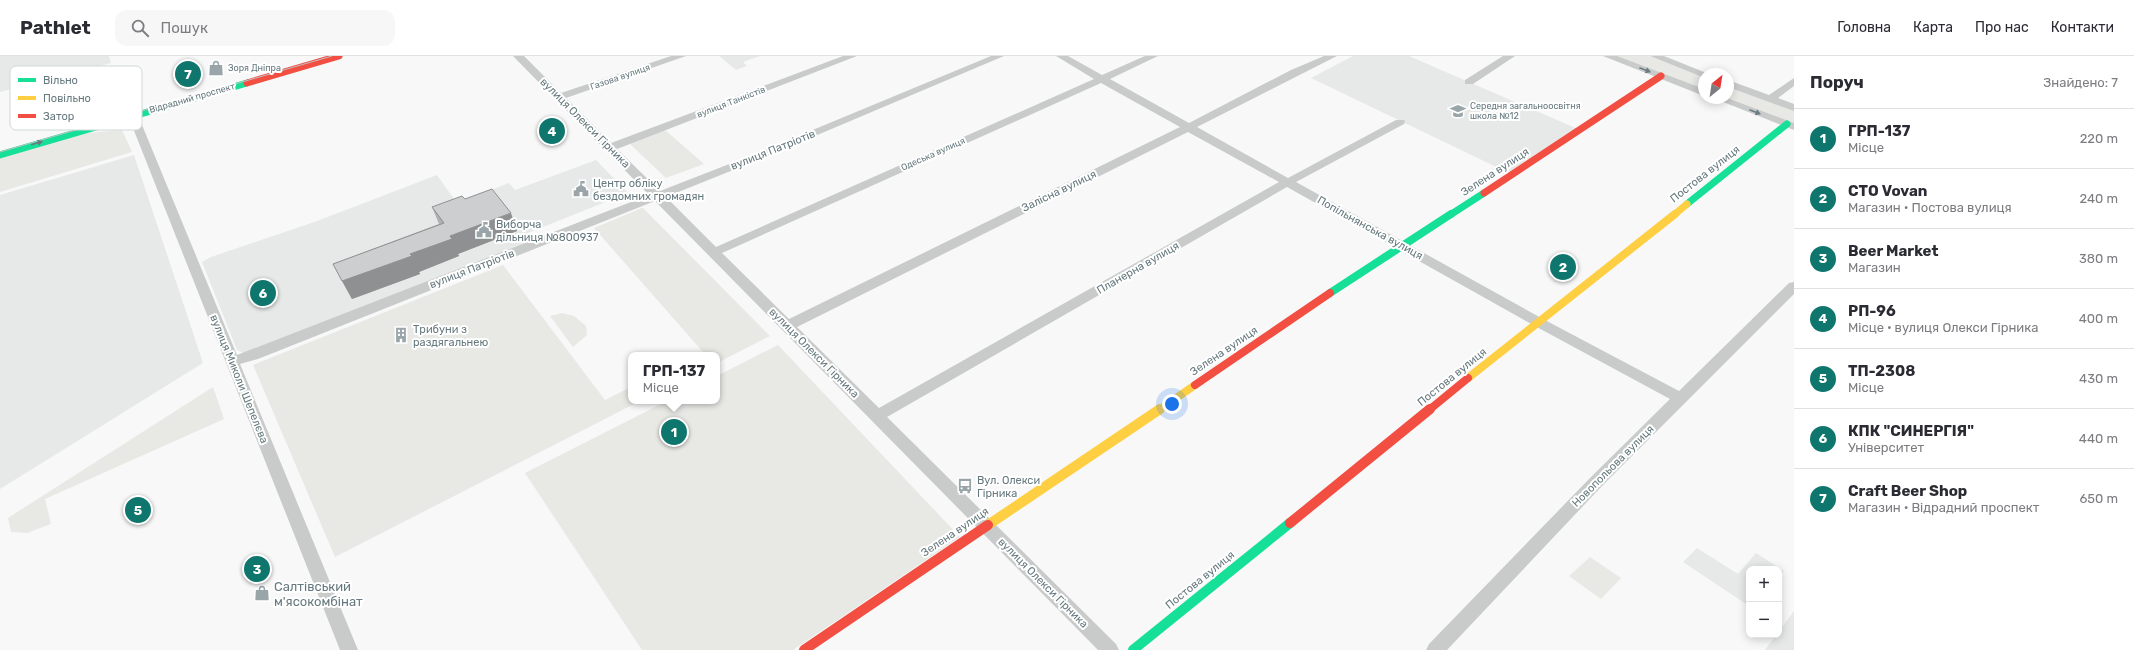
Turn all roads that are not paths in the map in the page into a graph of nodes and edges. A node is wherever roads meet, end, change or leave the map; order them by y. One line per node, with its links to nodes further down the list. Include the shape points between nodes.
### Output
1 (314, 56): 24 (street, Відрадний проспект)
2 (339, 56): 25 (street, Відрадний проспект)
3 (518, 56): 20 (street, вулиця Олекси Гірника)
4 (681, 56): 20 (street, Газова вулиця)
5 (852, 56): 33 (street, вулиця Танкістів)
6 (999, 56): 36 (street, вулиця Патріотів)
7 (1061, 56): 15 (street, Попільнянська вулиця)
8 (1153, 56): 15 (street, Одеська вулиця)
9 (1332, 56): 28 (street, Залісна вулиця, via 1295,72)
10 (1510, 56): 17 (street)
11 (1608, 56): 14 (street, one-way to 14)
12 (1655, 56): 13 (street)
13 (1698, 72)
14 (1661, 76): 19 (street); 37 (street, Зелена вулиця, via 1513,176)
15 (1101, 78): 28 (street, Попільнянська вулиця); 38 (street, Одеська вулиця)
16 (1794, 81): 21 (street)
17 (1469, 82)
18 (1734, 85): 21 (street)
19 (1698, 91)
20 (559, 97): 33 (street, вулиця Олекси Гірника)
21 (1772, 99): 23 (street)
22 (1733, 104): 27 (street, one-way to 27)
23 (1794, 108)
24 (142, 109)
25 (142, 109)
26 (1400, 122): 35 (street, Планерна вулиця)
27 (1790, 126): 40 (street, Постова вулиця)
28 (1189, 127): 35 (street, Попільнянська вулиця); 41 (street, Залісна вулиця)
29 (53, 130): 32 (street, Відрадний проспект)
30 (76, 130): 34 (street, Відрадний проспект, one-way to 30)
31 (138, 130): 42 (street, вулиця Миколи Шепелєва)
32 (44, 132)
33 (609, 148): 36 (street, вулиця Олекси Гірника)
34 (0, 155)
35 (1288, 182): 37 (street, Попільнянська вулиця); 44 (street, Планерна вулиця)
36 (658, 196): 38 (street, вулиця Олекси Гірника); 42 (street, вулиця Патріотів, via 261,352)
37 (1401, 245): 40 (street, Попільнянська вулиця); 45 (street, Зелена вулиця)
38 (714, 252): 41 (street, вулиця Олекси Гірника)
39 (1794, 286): 43 (street, Новопольова вулиця)
40 (1538, 322): 43 (street, Попільнянська вулиця); 49 (street, Постова вулиця)
41 (787, 326): 44 (street, вулиця Олекси Гірника)
42 (232, 361): 46 (street, вулиця Миколи Шепелєва)
43 (1680, 398): 50 (street, Новопольова вулиця)
44 (877, 416): 45 (street, вулиця Олекси Гірника)
45 (986, 526): 47 (street, Зелена вулиця); 48 (street, вулиця Олекси Гірника)
46 (349, 650)
47 (804, 650)
48 (1110, 650)
49 (1133, 650)
50 (1435, 650)

